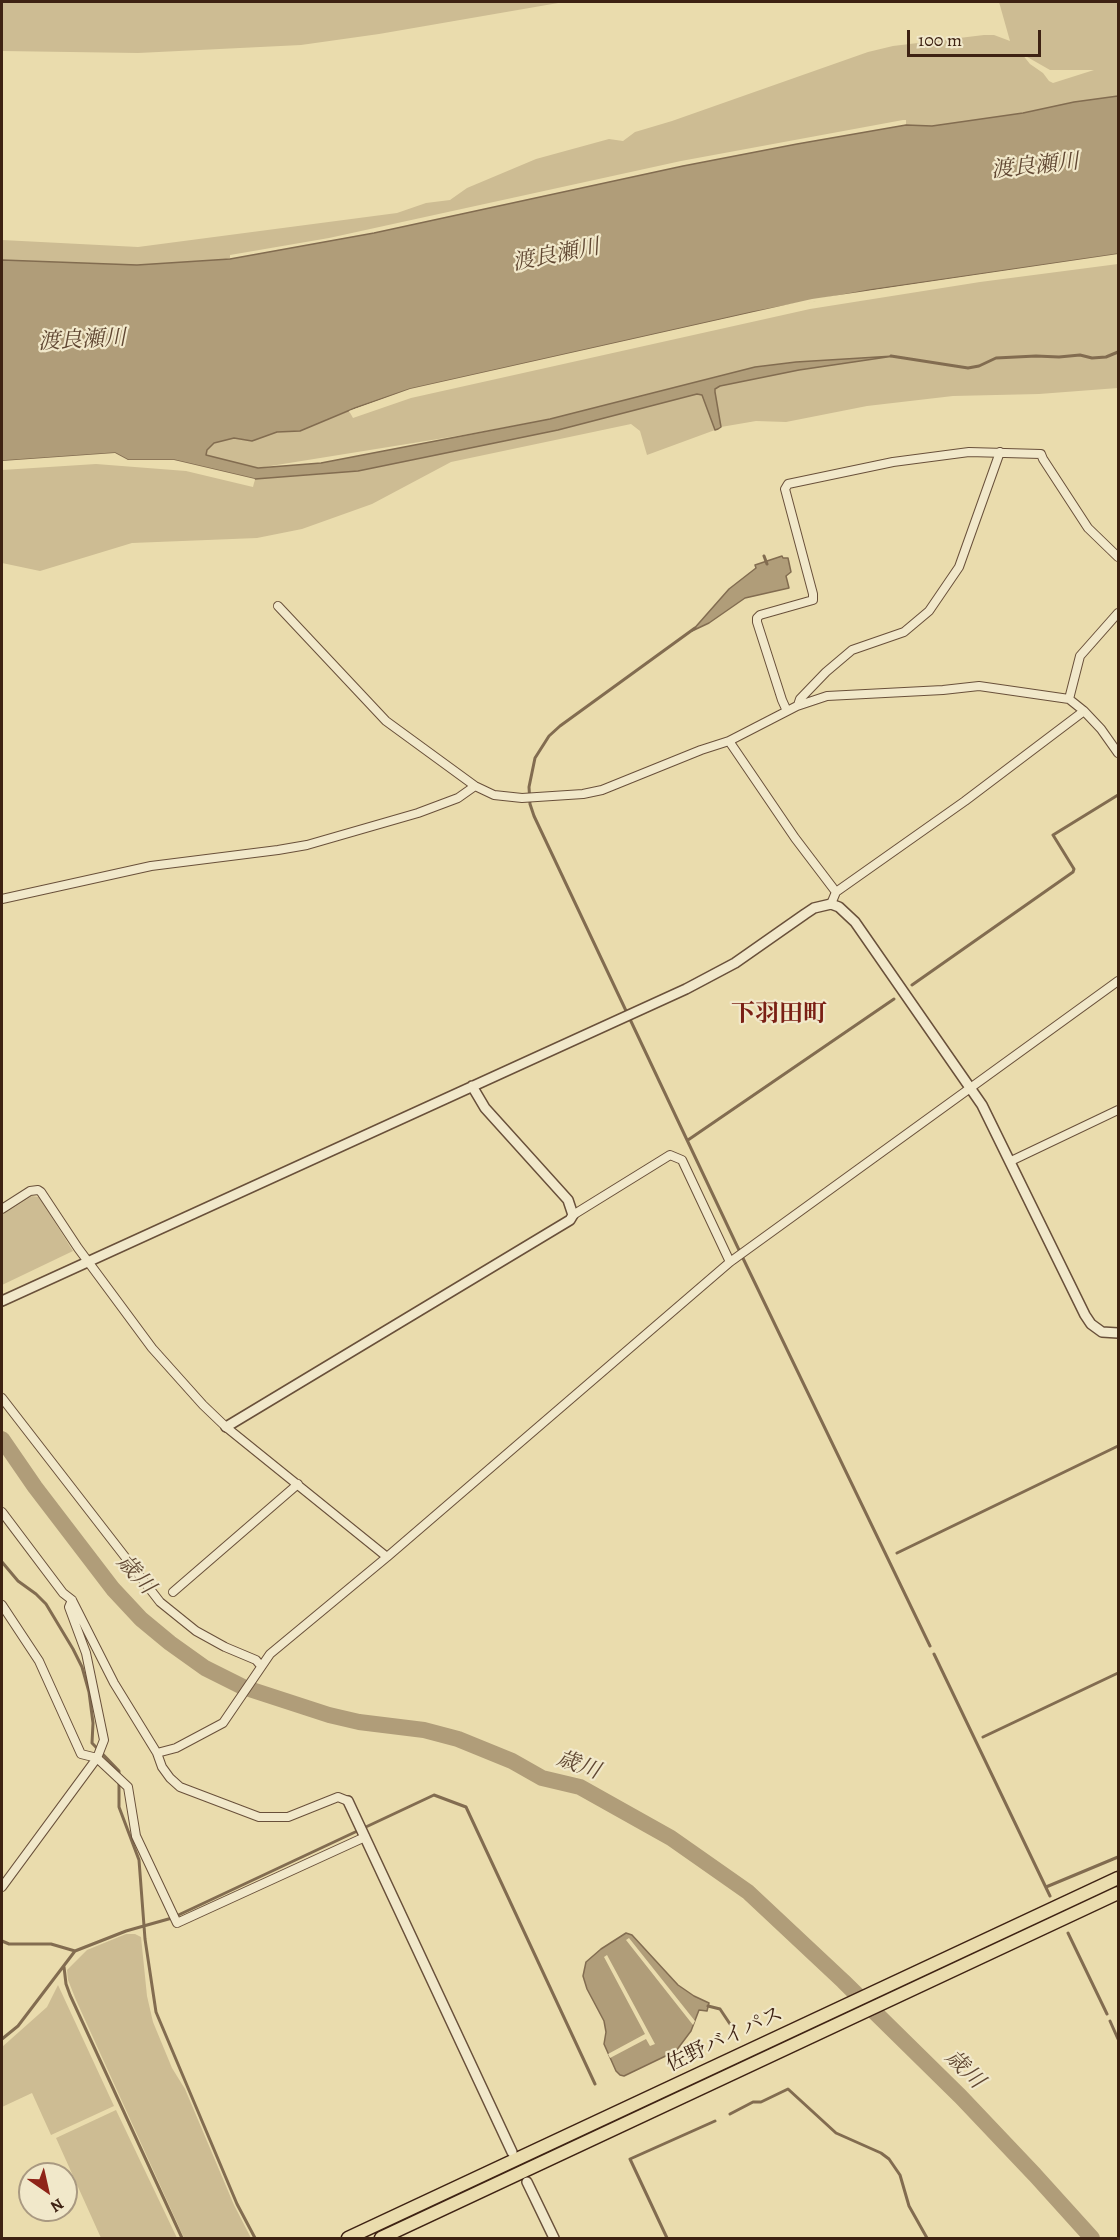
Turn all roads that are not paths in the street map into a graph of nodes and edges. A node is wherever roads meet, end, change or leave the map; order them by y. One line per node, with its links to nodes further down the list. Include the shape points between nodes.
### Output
1 (1000, 452): 2 (street, via 1041,454 1088,528); 6 (street, via 959,567 929,610 904,632 852,650); 7 (street, via 893,462 785,486 813,600 760,615 757,622)
2 (1119, 557)
3 (278, 606): 11 (street, via 386,720)
4 (1119, 613): 5 (street, via 1080,656)
5 (1069, 699): 6 (street, via 979,686 827,696); 8 (street)
6 (798, 705): 7 (street)
7 (787, 711): 9 (street)
8 (1084, 711): 10 (street); 12 (street)
9 (729, 741): 11 (street, via 583,794 522,798 494,795); 12 (street)
10 (1119, 753)
11 (475, 786): 13 (street, via 458,798 418,813 306,844 154,865)
12 (836, 892): 14 (street)
13 (2, 899)
14 (831, 904): 16 (street, via 814,908 730,966); 17 (street, via 855,922)
15 (1119, 981): 17 (street)
16 (472, 1086): 21 (street, via 485,1108 568,1200); 23 (street)
17 (971, 1087): 19 (street); 22 (street)
18 (1119, 1110): 19 (street)
19 (1011, 1161): 25 (street, via 1084,1315 1102,1332)
20 (2, 1209): 23 (street, via 38,1190)
21 (573, 1215): 22 (street, via 670,1155 682,1160); 27 (street, via 563,1225)
22 (734, 1260): 30 (street)
23 (89, 1262): 24 (street); 27 (street, via 152,1348)
24 (2, 1301)
25 (1119, 1333)
26 (2, 1398): 34 (street, via 160,1602 196,1631)
27 (226, 1427): 28 (street)
28 (298, 1484): 30 (street); 31 (street)
29 (2, 1512): 32 (street)
30 (387, 1557): 34 (street, via 270,1654)
31 (173, 1592)
32 (72, 1600): 35 (street, via 114,1683); 36 (street, via 69,1607 86,1653 104,1740)
33 (2, 1605): 36 (street, via 39,1661 81,1754)
34 (261, 1666): 35 (street, via 223,1723 176,1748)
35 (157, 1753): 37 (street, via 170,1778 180,1787 259,1817 288,1817 338,1797)
36 (97, 1756): 38 (street, via 128,1787 136,1836 177,1923); 40 (street)
37 (348, 1801): 38 (street)
38 (365, 1837): 42 (street)
39 (1119, 1878): 44 (highway, 佐野バイパス)
40 (2, 1887)
41 (1119, 1893): 45 (highway, 佐野バイパス)
42 (512, 2152)
43 (527, 2182): 46 (street)
44 (348, 2238)
45 (381, 2238)
46 (554, 2238)

